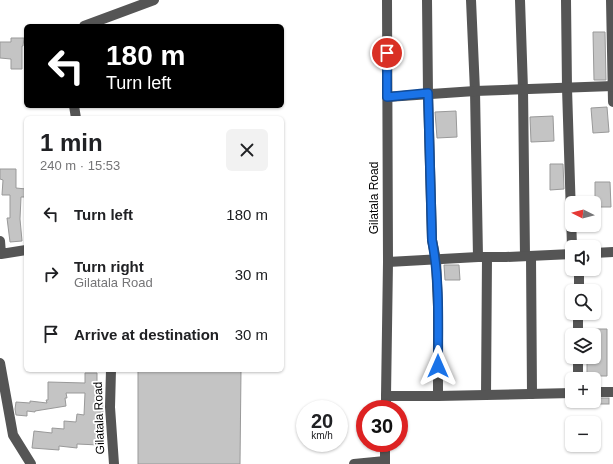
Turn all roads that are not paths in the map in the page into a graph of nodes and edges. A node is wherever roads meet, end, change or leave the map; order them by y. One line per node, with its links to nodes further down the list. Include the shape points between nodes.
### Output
1 (154, 0): 8 (street)
2 (387, 0): 14 (street, Gilatala Road)
3 (427, 0): 13 (street)
4 (471, 0): 12 (street)
5 (520, 0): 11 (street)
6 (566, 0): 10 (street)
7 (611, 0): 9 (street)
8 (89, 24)
9 (613, 86): 10 (street); 15 (street)
10 (567, 88): 11 (street); 16 (street)
11 (523, 89): 12 (street); 23 (street)
12 (475, 91): 13 (street); 24 (street)
13 (428, 93): 14 (street); 25 (street, via 432,240)
14 (387, 97): 26 (street, Gilatala Road)
15 (613, 102)
16 (572, 240)
17 (0, 241): 21 (street)
18 (24, 250): 21 (street)
19 (601, 252): 20 (street)
20 (613, 252)
21 (1, 254)
22 (565, 254): 23 (street)
23 (528, 256): 24 (street); 32 (street)
24 (482, 257): 25 (street); 33 (street)
25 (436, 260): 26 (street); 35 (street)
26 (388, 262): 34 (street, Gilatala Road)
27 (0, 363): 39 (street, via 13,435)
28 (111, 372): 40 (street, Gilatala Road, via 110,407)
29 (601, 392): 30 (street)
30 (613, 392)
31 (565, 393): 32 (street)
32 (532, 394): 33 (street)
33 (486, 395): 35 (street)
34 (386, 396): 35 (street); 36 (street, Gilatala Road)
35 (438, 396)
36 (386, 400)
37 (385, 452): 38 (street)
38 (385, 463): 41 (street)
39 (31, 464)
40 (114, 464)
41 (354, 464)

